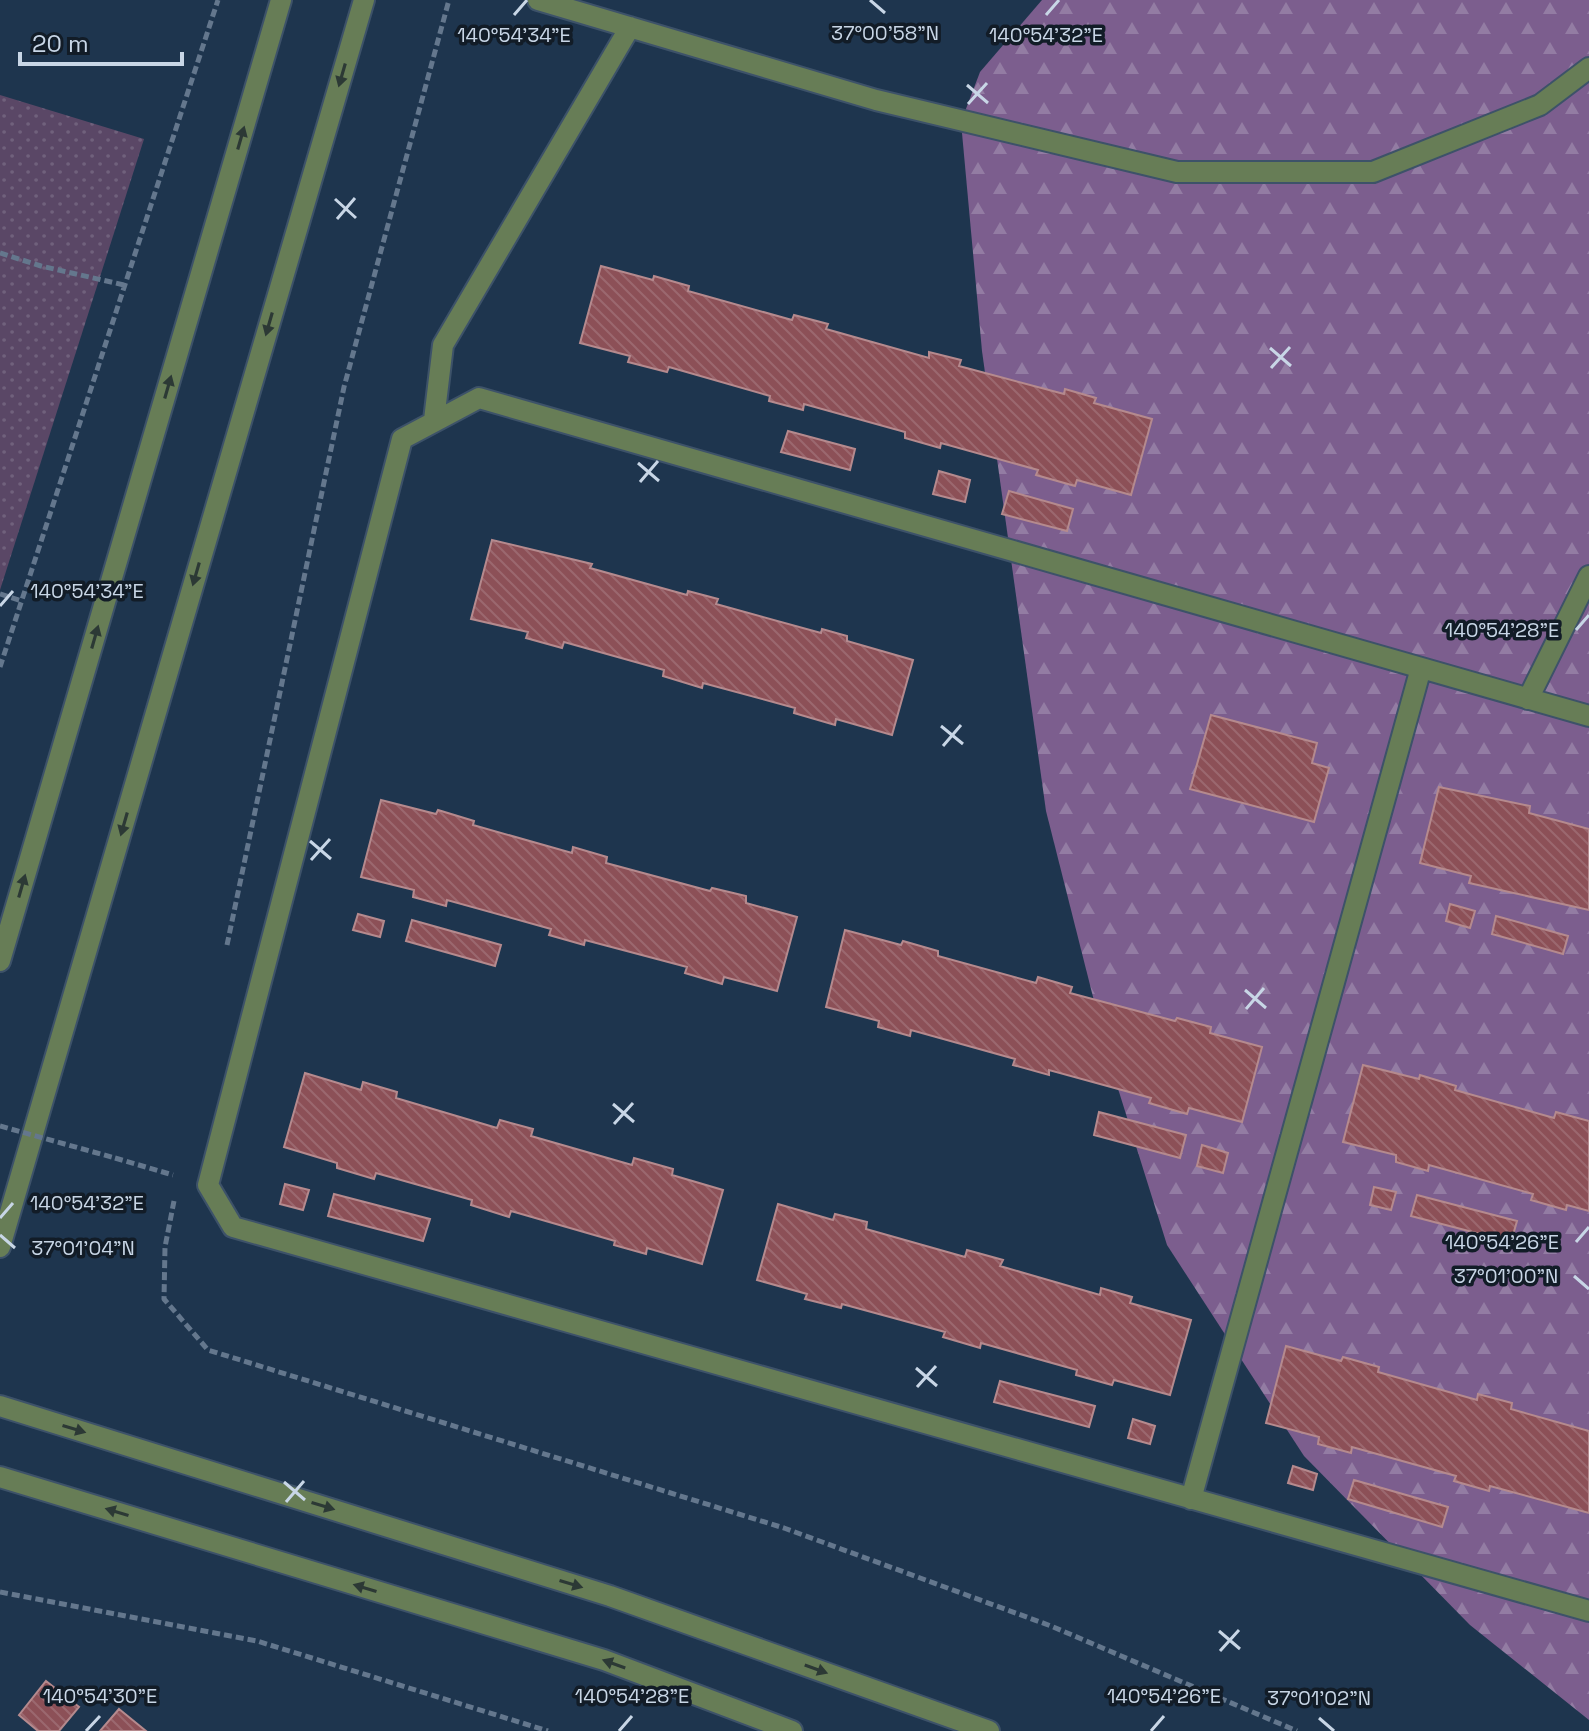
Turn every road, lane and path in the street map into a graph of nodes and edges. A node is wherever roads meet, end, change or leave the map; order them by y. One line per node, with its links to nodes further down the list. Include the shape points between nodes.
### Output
1 (218, 0): 9 (path)
2 (281, 0): 19 (street, one-way to 2)
3 (364, 0): 23 (street, one-way to 23)
4 (449, 0): 18 (path, via 344,387)
5 (538, 0): 6 (street)
6 (630, 27): 7 (street, via 876,100 1177,172 1373,172 1540,105); 10 (street, via 443,345)
7 (1589, 68)
8 (0, 253): 9 (path)
9 (124, 285): 13 (path)
10 (434, 420): 15 (street, via 479,398); 26 (street, via 402,439 208,1185 233,1227)
11 (1589, 576): 16 (street)
12 (0, 594): 13 (path)
13 (22, 601): 14 (path)
14 (0, 667)
15 (1421, 668): 16 (street); 26 (street)
16 (1528, 699): 17 (street)
17 (1589, 716)
18 (224, 960)
19 (0, 961)
20 (0, 1126): 21 (path, bridge)
21 (178, 1176)
22 (176, 1190): 32 (path, via 165,1247 164,1299 208,1350 784,1528 1051,1626)
23 (0, 1247)
24 (0, 1406): 31 (street, one-way to 31, via 610,1596)
25 (0, 1477): 30 (street, one-way to 25, via 604,1660)
26 (1191, 1499): 28 (street)
27 (0, 1592): 29 (path, via 257,1641)
28 (1589, 1611)
29 (548, 1731)
30 (792, 1731)
31 (989, 1731)
32 (1297, 1731)

